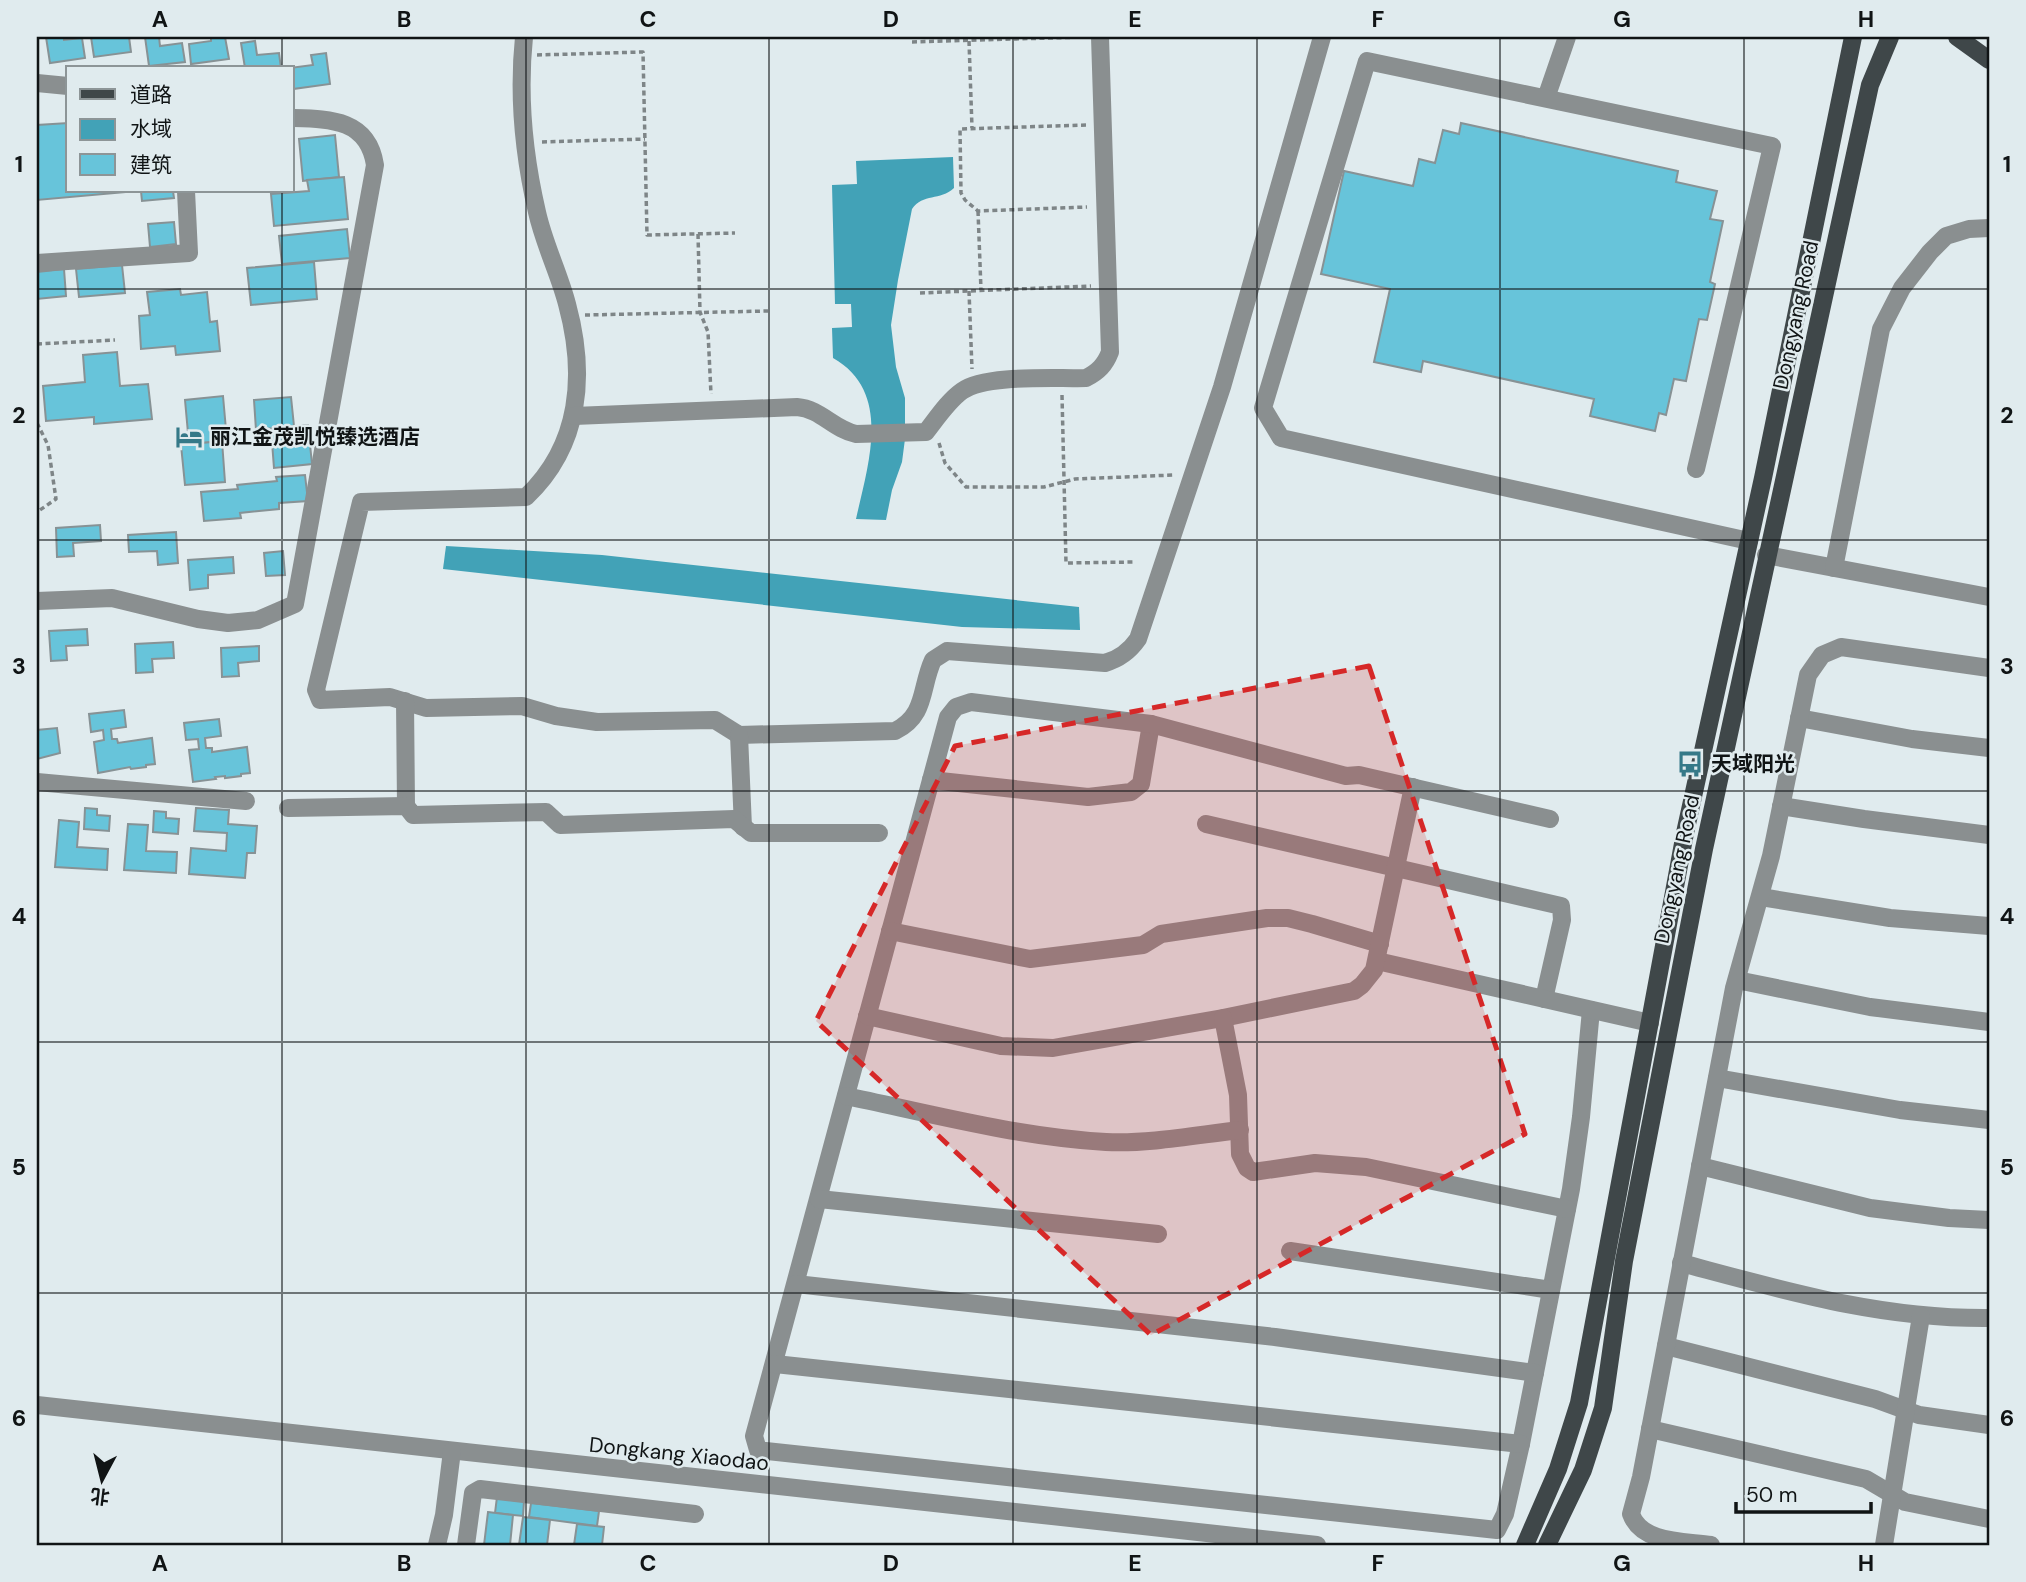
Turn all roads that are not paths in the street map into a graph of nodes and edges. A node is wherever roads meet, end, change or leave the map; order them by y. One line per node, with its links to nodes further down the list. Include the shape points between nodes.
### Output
1 (524, 37): 16 (street, via 526,143 538,215 570,316 576,354)
2 (1100, 37): 16 (street, via 1110,352 1099,370 1086,378 973,385 956,395 932,425 856,434 836,428 806,408)
3 (1322, 37): 27 (street, via 1222,387 1138,639 1131,648 1105,663 947,651 930,666 916,714 895,731)
4 (1567, 37): 11 (street)
5 (1853, 37): 18 (main road, Dongyang Road)
6 (1890, 37): 19 (main road, Dongyang Road, via 1870,85)
7 (1957, 37): 8 (main road)
8 (1989, 60)
9 (37, 83): 10 (street)
10 (66, 86)
11 (1546, 98): 17 (street, via 1772,146); 18 (street, via 1367,61 1263,408 1281,438)
12 (294, 118): 22 (street, via 326,119 350,126 365,139 375,165 295,604 258,620 228,623 112,598)
13 (186, 192): 15 (street, via 189,253)
14 (1989, 228): 20 (street, via 1946,236 1902,288 1881,329)
15 (37, 263)
16 (574, 416): 24 (street, via 550,472 526,498 361,502 316,690 320,700 390,697)
17 (1696, 469)
18 (1749, 541): 52 (main road, Dongyang Road, via 1685,834)
19 (1766, 555): 20 (street); 86 (main road, Dongyang Road, via 1656,1089 1603,1408 1583,1469)
20 (1834, 568): 21 (street)
21 (1989, 597)
22 (37, 601)
23 (1989, 668): 25 (street, via 1841,648 1822,655 1811,667)
24 (405, 701): 27 (street, via 426,708 522,706 597,722 715,720); 33 (street)
25 (1799, 718): 28 (street); 34 (street)
26 (1151, 724): 29 (street, via 1141,784 1131,792 1088,797); 29 (street, via 963,704 948,717); 31 (street, via 1346,776)
27 (739, 734): 38 (street)
28 (1989, 748)
29 (931, 780): 44 (street)
30 (37, 782): 32 (street)
31 (1413, 787): 36 (street); 41 (street)
32 (246, 801)
33 (406, 806): 35 (street); 38 (street, via 413,815 546,812 560,825 734,819)
34 (1781, 806): 40 (street); 42 (street)
35 (288, 808)
36 (1550, 819)
37 (1206, 824): 41 (street)
38 (743, 827): 39 (street, via 751,834)
39 (879, 833)
40 (1989, 835)
41 (1396, 867): 45 (street); 47 (street, via 1561,906 1562,920)
42 (1761, 897): 43 (street, via 1914,921); 46 (street)
43 (1989, 926)
44 (890, 931): 45 (street, via 1030,959 1143,945 1161,934 1288,918 1312,923); 49 (street)
45 (1378, 952): 47 (street); 50 (street, via 1369,978 1354,991)
46 (1737, 980): 51 (street, via 1870,1007); 53 (street)
47 (1544, 999): 48 (street)
48 (1591, 1010): 52 (street); 59 (street)
49 (867, 1016): 50 (street, via 1001,1046 1035,1049); 54 (street)
50 (1223, 1018): 56 (street)
51 (1989, 1022)
52 (1650, 1023): 85 (main road, Dongyang Road, via 1579,1403 1558,1469)
53 (1717, 1078): 55 (street, via 1900,1110); 57 (street)
54 (846, 1096): 56 (street, via 1032,1134 1106,1142); 58 (street)
55 (1989, 1120)
56 (1240, 1130): 59 (street, via 1240,1154 1253,1172 1315,1163 1366,1167)
57 (1700, 1166): 60 (street, via 1870,1208); 63 (street)
58 (819, 1199): 61 (street); 64 (street)
59 (1567, 1209): 65 (street)
60 (1989, 1220)
61 (1158, 1234)
62 (1290, 1251): 65 (street)
63 (1681, 1263): 66 (street, via 1833,1303); 68 (street)
64 (796, 1284): 69 (street); 70 (street, via 1275,1337)
65 (1551, 1290): 70 (street)
66 (1920, 1316): 67 (street); 72 (street)
67 (1989, 1318)
68 (1665, 1346): 72 (street); 74 (street)
69 (775, 1364): 75 (street); 75 (street, via 754,1436 758,1450 1497,1530)
70 (1535, 1373): 75 (street)
71 (37, 1405): 76 (street, Dongkang Xiaodao)
72 (1905, 1410): 73 (street); 77 (street)
73 (1989, 1425)
74 (1650, 1429): 77 (street, via 1866,1479); 87 (street, via 1631,1514 1634,1521 1653,1536)
75 (1521, 1444)
76 (452, 1451): 79 (street); 84 (street, Dongkang Xiaodao)
77 (1892, 1494): 81 (street, via 1905,1502); 88 (street)
78 (695, 1514): 80 (street, via 480,1489 473,1493)
79 (444, 1515): 80 (street); 82 (street)
80 (470, 1518): 83 (street)
81 (1989, 1519)
82 (437, 1545)
83 (466, 1545)
84 (1317, 1545)
85 (1525, 1545)
86 (1547, 1545)
87 (1711, 1545)
88 (1884, 1545)

